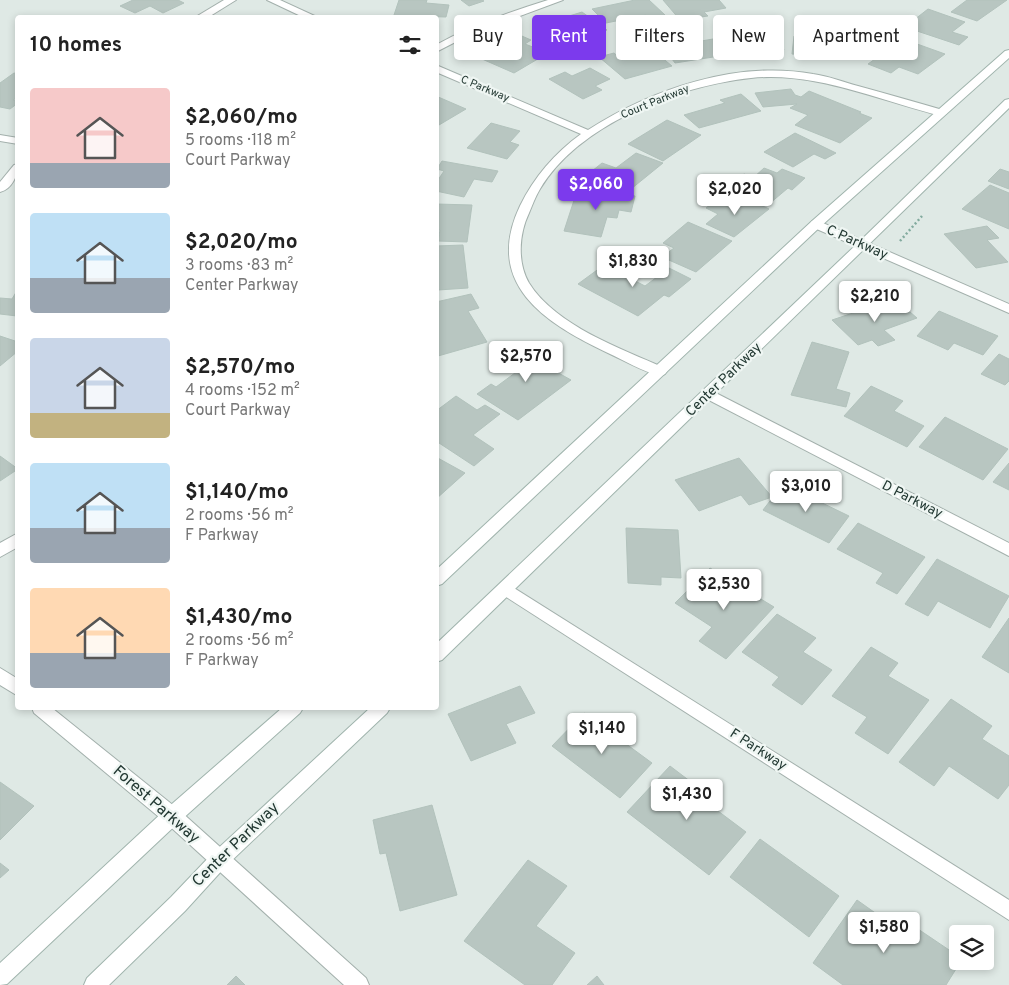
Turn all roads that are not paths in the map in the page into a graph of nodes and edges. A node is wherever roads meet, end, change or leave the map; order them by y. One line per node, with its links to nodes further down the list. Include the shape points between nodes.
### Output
1 (230, 0): 4 (street)
2 (272, 0): 5 (street)
3 (558, 0): 6 (street, via 508,16)
4 (204, 15)
5 (307, 15)
6 (439, 46)
7 (1009, 53): 10 (street)
8 (439, 69): 11 (street, C Parkway)
9 (1009, 102): 17 (street, Center Parkway)
10 (942, 113): 11 (street, Court Parkway, via 814,77 750,75 670,94 634,108); 16 (street)
11 (589, 134): 19 (street, Court Parkway, via 548,170 530,197 515,236 516,268 534,299 550,313 572,328)
12 (0, 138): 13 (street)
13 (15, 140)
14 (15, 172): 15 (street)
15 (0, 189)
16 (816, 224): 17 (street, C Parkway); 19 (street)
17 (863, 245): 18 (street, C Parkway); 20 (street, Center Parkway)
18 (1009, 309)
19 (660, 371): 24 (street)
20 (708, 394): 22 (street, D Parkway); 25 (street, Center Parkway)
21 (15, 541): 23 (street)
22 (1009, 550)
23 (0, 551)
24 (439, 577)
25 (506, 589): 26 (street, Center Parkway); 34 (street, F Parkway)
26 (439, 652)
27 (0, 675): 28 (street)
28 (15, 687)
29 (42, 710): 32 (street, Forest Parkway)
30 (292, 710): 32 (street)
31 (379, 710): 33 (street, Center Parkway)
32 (172, 816): 33 (street, Forest Parkway); 35 (street)
33 (219, 860): 36 (street, Center Parkway); 37 (street, Forest Parkway)
34 (1009, 911)
35 (0, 977)
36 (94, 985)
37 (360, 985)

